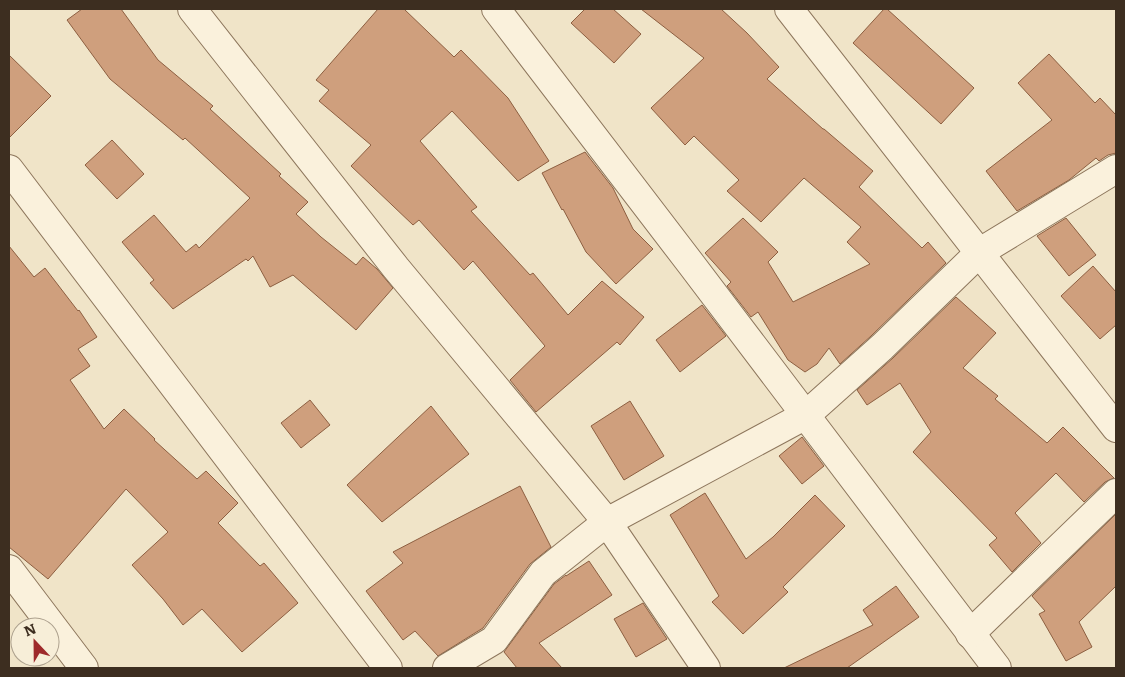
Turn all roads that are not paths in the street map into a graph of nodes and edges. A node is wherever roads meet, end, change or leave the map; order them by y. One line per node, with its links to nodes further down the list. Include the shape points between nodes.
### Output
1 (192, 9): 10 (street, via 396,268)
2 (496, 9): 7 (street)
3 (789, 9): 6 (street)
4 (9, 169): 14 (street)
5 (1116, 169): 6 (street)
6 (980, 252): 7 (street); 8 (street)
7 (806, 415): 10 (street); 12 (street)
8 (1116, 428)
9 (1116, 493): 12 (street)
10 (607, 522): 15 (street, via 543,573 494,640); 16 (street)
11 (9, 569): 13 (street)
12 (970, 634): 17 (street)
13 (84, 668)
14 (388, 668)
15 (447, 668)
16 (706, 668)
17 (996, 668)

